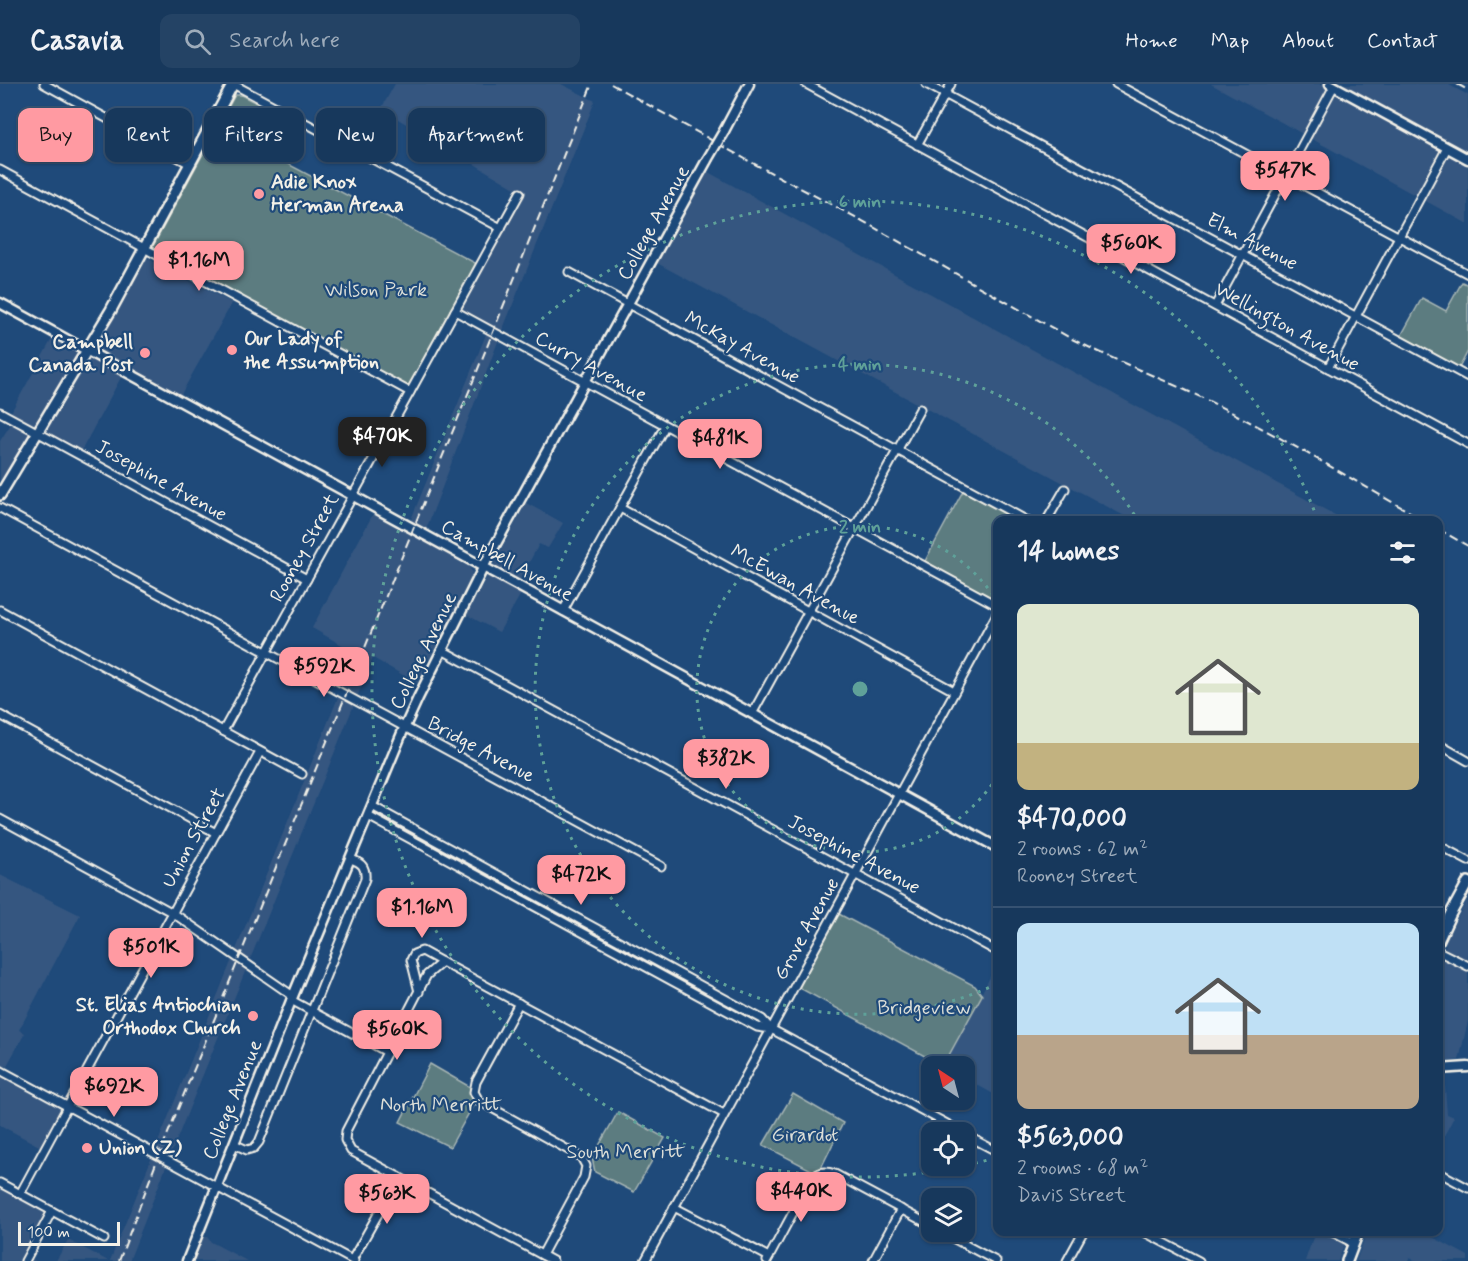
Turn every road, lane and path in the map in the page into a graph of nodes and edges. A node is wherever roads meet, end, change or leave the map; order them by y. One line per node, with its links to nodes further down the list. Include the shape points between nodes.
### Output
1 (44, 84): 13 (street)
2 (233, 84): 13 (main road); 17 (street)
3 (749, 84): 24 (street, College Avenue, bridge)
4 (806, 84): 10 (street, Wellington Avenue)
5 (926, 84): 9 (street, Elm Avenue)
6 (951, 84): 9 (street)
7 (1116, 84): 15 (street)
8 (1332, 85): 11 (street); 15 (street)
9 (945, 94): 10 (street); 20 (street, Elm Avenue)
10 (917, 145): 25 (street, Wellington Avenue)
11 (1448, 148): 12 (street); 18 (street)
12 (1468, 159)
13 (190, 164): 19 (main road)
14 (0, 170): 19 (street)
15 (1286, 176): 18 (street); 20 (street)
16 (520, 193): 17 (street, Rooney Street)
17 (501, 228): 26 (street, Rooney Street)
18 (1399, 237): 22 (street); 27 (street)
19 (144, 248): 28 (main road); 32 (street)
20 (1242, 255): 25 (street); 27 (street, Elm Avenue)
21 (569, 272): 24 (street, McKay Avenue)
22 (1468, 274)
23 (0, 303): 28 (street, Campbell Avenue)
24 (628, 304): 31 (street, College Avenue); 38 (street, McKay Avenue)
25 (1215, 306): 29 (street, Wellington Avenue)
26 (455, 311): 31 (street, Curry Avenue); 32 (street, Rooney Street)
27 (1356, 316): 29 (street); 30 (street, Elm Avenue)
28 (87, 350): 36 (main road); 41 (street, Campbell Avenue)
29 (1328, 368): 37 (street, Wellington Avenue)
30 (1468, 377)
31 (585, 382): 35 (street, Curry Avenue); 47 (street, College Avenue)
32 (410, 392): 41 (street, Rooney Street)
33 (920, 409): 38 (street)
34 (0, 412): 36 (street, Josephine Avenue)
35 (665, 426): 43 (street); 46 (street, Curry Avenue)
36 (38, 433): 40 (main road); 48 (street, Josephine Avenue)
37 (1468, 444)
38 (896, 450): 44 (street, McKay Avenue); 46 (street)
39 (1065, 489): 45 (street)
40 (0, 495)
41 (353, 496): 47 (street, Campbell Avenue); 48 (street, Rooney Street)
42 (0, 508): 55 (street, Bridge Avenue)
43 (620, 508): 51 (street); 52 (street, McEwan Avenue)
44 (1019, 516)
45 (1049, 516)
46 (853, 528): 49 (street, Curry Avenue); 52 (street)
47 (483, 567): 51 (street, Campbell Avenue); 54 (street, College Avenue)
48 (307, 579): 55 (street, Rooney Street)
49 (993, 603)
50 (0, 610): 60 (street)
51 (563, 611): 57 (street, Campbell Avenue)
52 (808, 611): 56 (street, McEwan Avenue); 57 (street)
53 (993, 621): 56 (street, Grove Avenue)
54 (442, 651): 59 (street, College Avenue); 75 (street, Josephine Avenue)
55 (266, 652): 59 (street, Bridge Avenue); 60 (street, Rooney Street)
56 (954, 691): 65 (street, Grove Avenue)
57 (752, 714): 65 (street, Campbell Avenue)
58 (0, 715): 69 (street)
59 (405, 728): 66 (street, College Avenue); 74 (street, Bridge Avenue)
60 (223, 731): 62 (street)
61 (1443, 747): 63 (street)
62 (260, 752): 64 (street); 69 (street, Union Street)
63 (1468, 760)
64 (302, 774)
65 (899, 794): 70 (street, Campbell Avenue); 75 (street, Grove Avenue)
66 (372, 806): 67 (street, College Avenue); 87 (street, via 762,1019)
67 (368, 816): 72 (street, College Avenue); 87 (street, via 757,1027)
68 (0, 819): 77 (street)
69 (216, 833): 77 (street, Union Street)
70 (993, 845)
71 (1443, 848): 73 (street)
72 (351, 859): 84 (street, College Avenue); 86 (street, via 363,865 366,879)
73 (1468, 861)
74 (661, 866)
75 (855, 874): 79 (street, Josephine Avenue); 87 (street, Grove Avenue)
76 (1468, 882): 78 (main road)
77 (173, 913): 84 (street); 92 (street, Union Street)
78 (1443, 930)
79 (993, 949)
80 (1443, 954): 82 (street)
81 (442, 962): 83 (street, via 427,975); 83 (street, via 422,951 414,954 411,960); 85 (street)
82 (1468, 966)
83 (418, 992): 88 (street)
84 (292, 998): 86 (street); 96 (street, College Avenue)
85 (519, 1003): 93 (street); 115 (street, via 474,1092 479,1101 581,1157 586,1166 584,1177)
86 (312, 1011): 88 (street); 96 (street, via 259,1142 247,1150)
87 (771, 1029): 93 (street, Grove Avenue); 94 (street)
88 (387, 1052): 99 (street, via 345,1140 351,1151)
89 (1468, 1067): 90 (street)
90 (1443, 1069)
91 (0, 1070): 92 (street)
92 (68, 1106): 101 (street); 103 (street, Union Street)
93 (724, 1114): 104 (street, Grove Avenue)
94 (943, 1122)
95 (975, 1140): 97 (street)
96 (234, 1144): 101 (street, College Avenue)
97 (993, 1149)
98 (1443, 1175): 102 (street)
99 (399, 1177): 115 (street); 119 (street)
100 (0, 1183): 103 (street)
101 (216, 1187): 118 (street, College Avenue); 119 (street)
102 (1468, 1188)
103 (20, 1194): 106 (street)
104 (674, 1207): 116 (street); 121 (street, Grove Avenue)
105 (901, 1209): 107 (street); 116 (street, via 835,1174 820,1172 811,1179); 122 (street)
106 (51, 1211): 112 (street); 117 (street)
107 (921, 1220)
108 (1081, 1236): 124 (street)
109 (1152, 1236): 125 (street)
110 (1340, 1236): 114 (street)
111 (1356, 1236): 114 (main road)
112 (104, 1239)
113 (960, 1242): 123 (street)
114 (1353, 1243): 126 (main road)
115 (542, 1255): 120 (street)
116 (768, 1259)
117 (25, 1261)
118 (187, 1261)
119 (353, 1261)
120 (554, 1261)
121 (645, 1261)
122 (873, 1261)
123 (996, 1261)
124 (1067, 1261)
125 (1199, 1261)
126 (1347, 1261)

